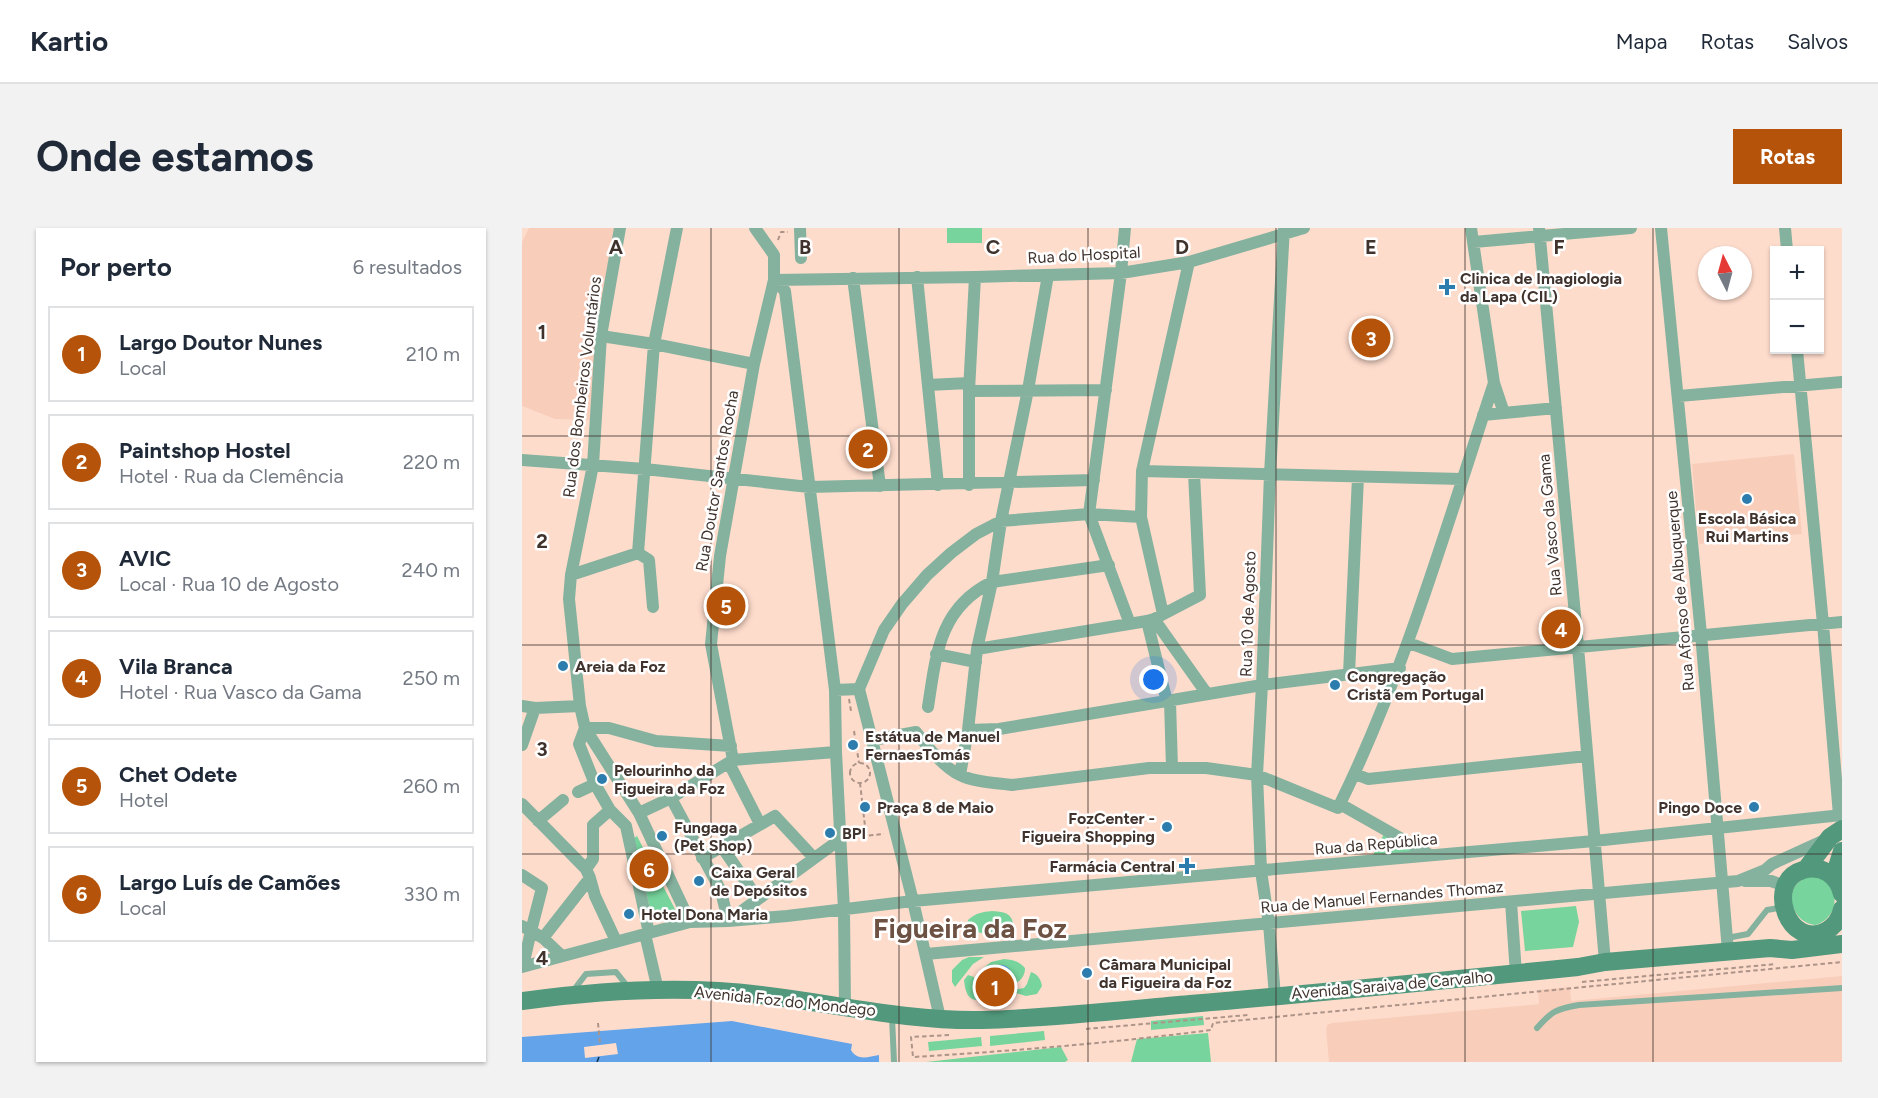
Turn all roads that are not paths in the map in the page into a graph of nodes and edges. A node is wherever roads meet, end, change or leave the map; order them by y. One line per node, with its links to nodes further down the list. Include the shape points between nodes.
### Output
1 (620, 228): 23 (street, Rua dos Bombeiros Voluntários)
2 (677, 228): 24 (street)
3 (755, 228): 22 (street, via 774,255)
4 (1125, 228): 17 (street)
5 (1304, 228): 11 (street, Rua do Hospital)
6 (1471, 228): 13 (street)
7 (1631, 228): 12 (street)
8 (1662, 228): 34 (street, Rua Afonso de Albuquerque)
9 (1785, 228): 14 (street)
10 (800, 230): 15 (street)
11 (1284, 230): 16 (street, Rua do Hospital); 43 (street, Rua 10 de Agosto)
12 (1539, 233): 13 (street); 35 (street, Rua Vasco da Gama)
13 (1474, 242): 28 (street)
14 (1787, 246)
15 (801, 258)
16 (1189, 262): 17 (street, Rua do Hospital); 41 (street)
17 (1121, 273): 18 (street, Rua do Hospital); 33 (street)
18 (1048, 275): 20 (street, Rua do Hospital); 32 (street)
19 (917, 277): 20 (street, Rua do Hospital); 21 (street, Rua do Hospital); 29 (street)
20 (975, 277): 30 (street)
21 (853, 278): 22 (street, Rua do Hospital); 51 (street)
22 (774, 280): 26 (street, Rua Doutor Santos Rocha); 52 (street, via 785,291)
23 (601, 336): 24 (street); 39 (street, Rua dos Bombeiros Voluntários)
24 (654, 344): 26 (street); 40 (street)
25 (1797, 354): 31 (street)
26 (754, 364): 45 (street, Rua Doutor Santos Rocha)
27 (1842, 382): 31 (street)
28 (1494, 383): 36 (street); 37 (street)
29 (928, 385): 30 (street); 50 (street)
30 (969, 387): 32 (street); 49 (street)
31 (1800, 387): 34 (street); 64 (street)
32 (1028, 390): 33 (street); 48 (street)
33 (1106, 390): 47 (street)
34 (1679, 396): 65 (street, Rua Afonso de Albuquerque)
35 (1556, 408): 36 (street); 67 (street, Rua Vasco da Gama)
36 (1504, 413): 37 (street)
37 (1483, 414): 46 (street)
38 (522, 460): 39 (street)
39 (592, 465): 40 (street); 58 (street, Rua dos Bombeiros Voluntários)
40 (645, 469): 45 (street); 56 (street)
41 (1142, 471): 42 (street); 54 (street)
42 (1194, 473): 43 (street); 61 (street, via 1200,595)
43 (1270, 474): 44 (street); 72 (street, Rua 10 de Agosto)
44 (1359, 477): 46 (street); 71 (street)
45 (734, 478): 52 (street); 85 (street, Rua Doutor Santos Rocha, via 720,556 711,644)
46 (1462, 479): 66 (street)
47 (1094, 480): 48 (street); 53 (street)
48 (1010, 483): 49 (street); 55 (street)
49 (969, 484): 50 (street)
50 (938, 485): 51 (street)
51 (880, 486): 52 (street)
52 (809, 487): 74 (street)
53 (1089, 514): 54 (street); 55 (street); 57 (street)
54 (1141, 517): 61 (street)
55 (1002, 521): 59 (street); 73 (street, via 951,553 902,604 884,630)
56 (638, 553): 58 (street); 60 (street, via 649,560)
57 (1108, 565): 59 (street); 63 (street)
58 (571, 575): 78 (street, Rua dos Bombeiros Voluntários, via 569,599)
59 (992, 582): 68 (street, via 976,590 957,610); 69 (street)
60 (653, 607)
61 (1154, 618): 63 (street); 75 (street); 76 (street)
62 (1842, 622): 64 (street)
63 (1130, 624): 69 (street)
64 (1823, 624): 65 (street); 104 (street)
65 (1701, 634): 67 (street); 103 (street, Rua Afonso de Albuquerque)
66 (1409, 643): 67 (street, via 1452,659); 70 (street)
67 (1578, 647): 87 (street, Rua Vasco da Gama)
68 (936, 654): 69 (street); 79 (street)
69 (976, 656): 82 (street)
70 (1400, 668): 71 (street); 90 (street)
71 (1349, 674): 72 (street)
72 (1262, 685): 75 (street); 92 (street, Rua 10 de Agosto)
73 (859, 689): 74 (street); 83 (street)
74 (835, 690): 86 (street)
75 (1207, 694): 76 (street)
76 (1169, 702): 82 (street, via 999,729); 89 (street)
77 (522, 706): 80 (street)
78 (580, 706): 80 (street); 81 (street, Rua dos Bombeiros Voluntários)
79 (928, 707)
80 (535, 708): 84 (street)
81 (585, 729): 85 (street, via 609,728 656,741); 93 (street, via 579,744); 100 (street)
82 (968, 730): 91 (street)
83 (873, 740): 91 (street, via 916,732 933,754); 122 (street)
84 (522, 745)
85 (731, 746): 88 (street, Rua Doutor Santos Rocha)
86 (836, 752): 88 (street); 105 (street)
87 (1587, 756): 90 (street, via 1368,778); 106 (street, Rua Vasco da Gama)
88 (731, 761): 95 (street); 102 (street, Rua Doutor Santos Rocha)
89 (1172, 768): 91 (street, via 1012,784); 92 (street, via 1206,768)
90 (1355, 774): 98 (street)
91 (960, 775)
92 (1257, 776): 98 (street); 112 (street, Rua 10 de Agosto)
93 (595, 784): 94 (street); 99 (street)
94 (578, 792)
95 (671, 798): 100 (street); 109 (street)
96 (562, 800): 101 (street)
97 (522, 804): 101 (street)
98 (1339, 806): 108 (street)
99 (610, 810): 113 (street, via 593,825); 131 (street, via 626,826)
100 (639, 813): 128 (street)
101 (538, 821): 113 (street)
102 (760, 824): 107 (street); 110 (street, via 775,816)
103 (1718, 829): 104 (street, Rua da República); 106 (street, Rua da República); 118 (street, Rua Afonso de Albuquerque)
104 (1839, 829): 111 (street, Rua de Manuel Fernandes Thomaz); 115 (main road); 116 (main road)
105 (842, 838): 110 (street); 124 (street)
106 (1594, 841): 108 (street, Rua da República); 119 (street, Rua Vasco da Gama)
107 (722, 847): 109 (street); 121 (street)
108 (1430, 856): 112 (street, Rua da República)
109 (702, 858): 127 (street, via 724,898)
110 (814, 858): 121 (street)
111 (1765, 870): 115 (street); 117 (street, Rua de Manuel Fernandes Thomaz)
112 (1261, 871): 122 (street, Rua da República); 129 (street, Rua 10 de Agosto)
113 (588, 873): 133 (street); 134 (street)
114 (522, 875): 130 (street, via 542,888)
115 (1795, 876): 116 (main road, via 1821,870); 117 (street); 126 (main road)
116 (1834, 877): 120 (main road)
117 (1738, 881): 118 (street, Rua de Manuel Fernandes Thomaz)
118 (1723, 882): 119 (street, Rua de Manuel Fernandes Thomaz); 136 (street, Rua Afonso de Albuquerque)
119 (1599, 893): 123 (street, Rua de Manuel Fernandes Thomaz); 140 (street, Rua Vasco da Gama)
120 (1842, 894)
121 (758, 899): 127 (street)
122 (914, 901): 124 (street); 138 (street)
123 (1511, 902): 129 (street, Rua de Manuel Fernandes Thomaz); 142 (street)
124 (844, 910): 127 (street); 147 (street)
125 (1842, 912): 132 (main road)
126 (1787, 915): 132 (main road, via 1797,929); 136 (lane, via 1767,910 1748,934); 137 (main road, via 1781,944)
127 (728, 921): 128 (street)
128 (690, 922): 131 (street)
129 (1269, 924): 138 (street, Rua de Manuel Fernandes Thomaz); 145 (street, Rua 10 de Agosto)
130 (526, 929): 133 (street); 141 (street)
131 (647, 933): 134 (street); 144 (street)
132 (1826, 935): 137 (main road)
133 (543, 938): 139 (street)
134 (616, 941): 139 (street)
135 (1842, 944): 137 (main road, Avenida Saraiva de Carvalho, via 1792,950)
136 (1728, 945): 137 (main road, Avenida Saraiva de Carvalho); 140 (main road, Avenida Saraiva de Carvalho)
137 (1770, 948)
138 (926, 954): 149 (street)
139 (562, 956): 141 (street)
140 (1605, 962): 142 (main road, Avenida Saraiva de Carvalho)
141 (523, 967)
142 (1516, 974): 145 (main road, Avenida Saraiva de Carvalho)
143 (1842, 988): 150 (lane, via 1579,1005 1559,1008)
144 (658, 990): 146 (main road, Avenida Foz do Mondego); 147 (main road, Avenida Foz do Mondego, via 720,991)
145 (1275, 996): 149 (main road, Avenida Saraiva de Carvalho, via 995,1019)
146 (522, 1000)
147 (845, 1007): 148 (main road, Avenida Foz do Mondego)
148 (892, 1014): 149 (main road, Avenida Foz do Mondego); 151 (lane)
149 (940, 1018)
150 (1537, 1028)
151 (894, 1062)

